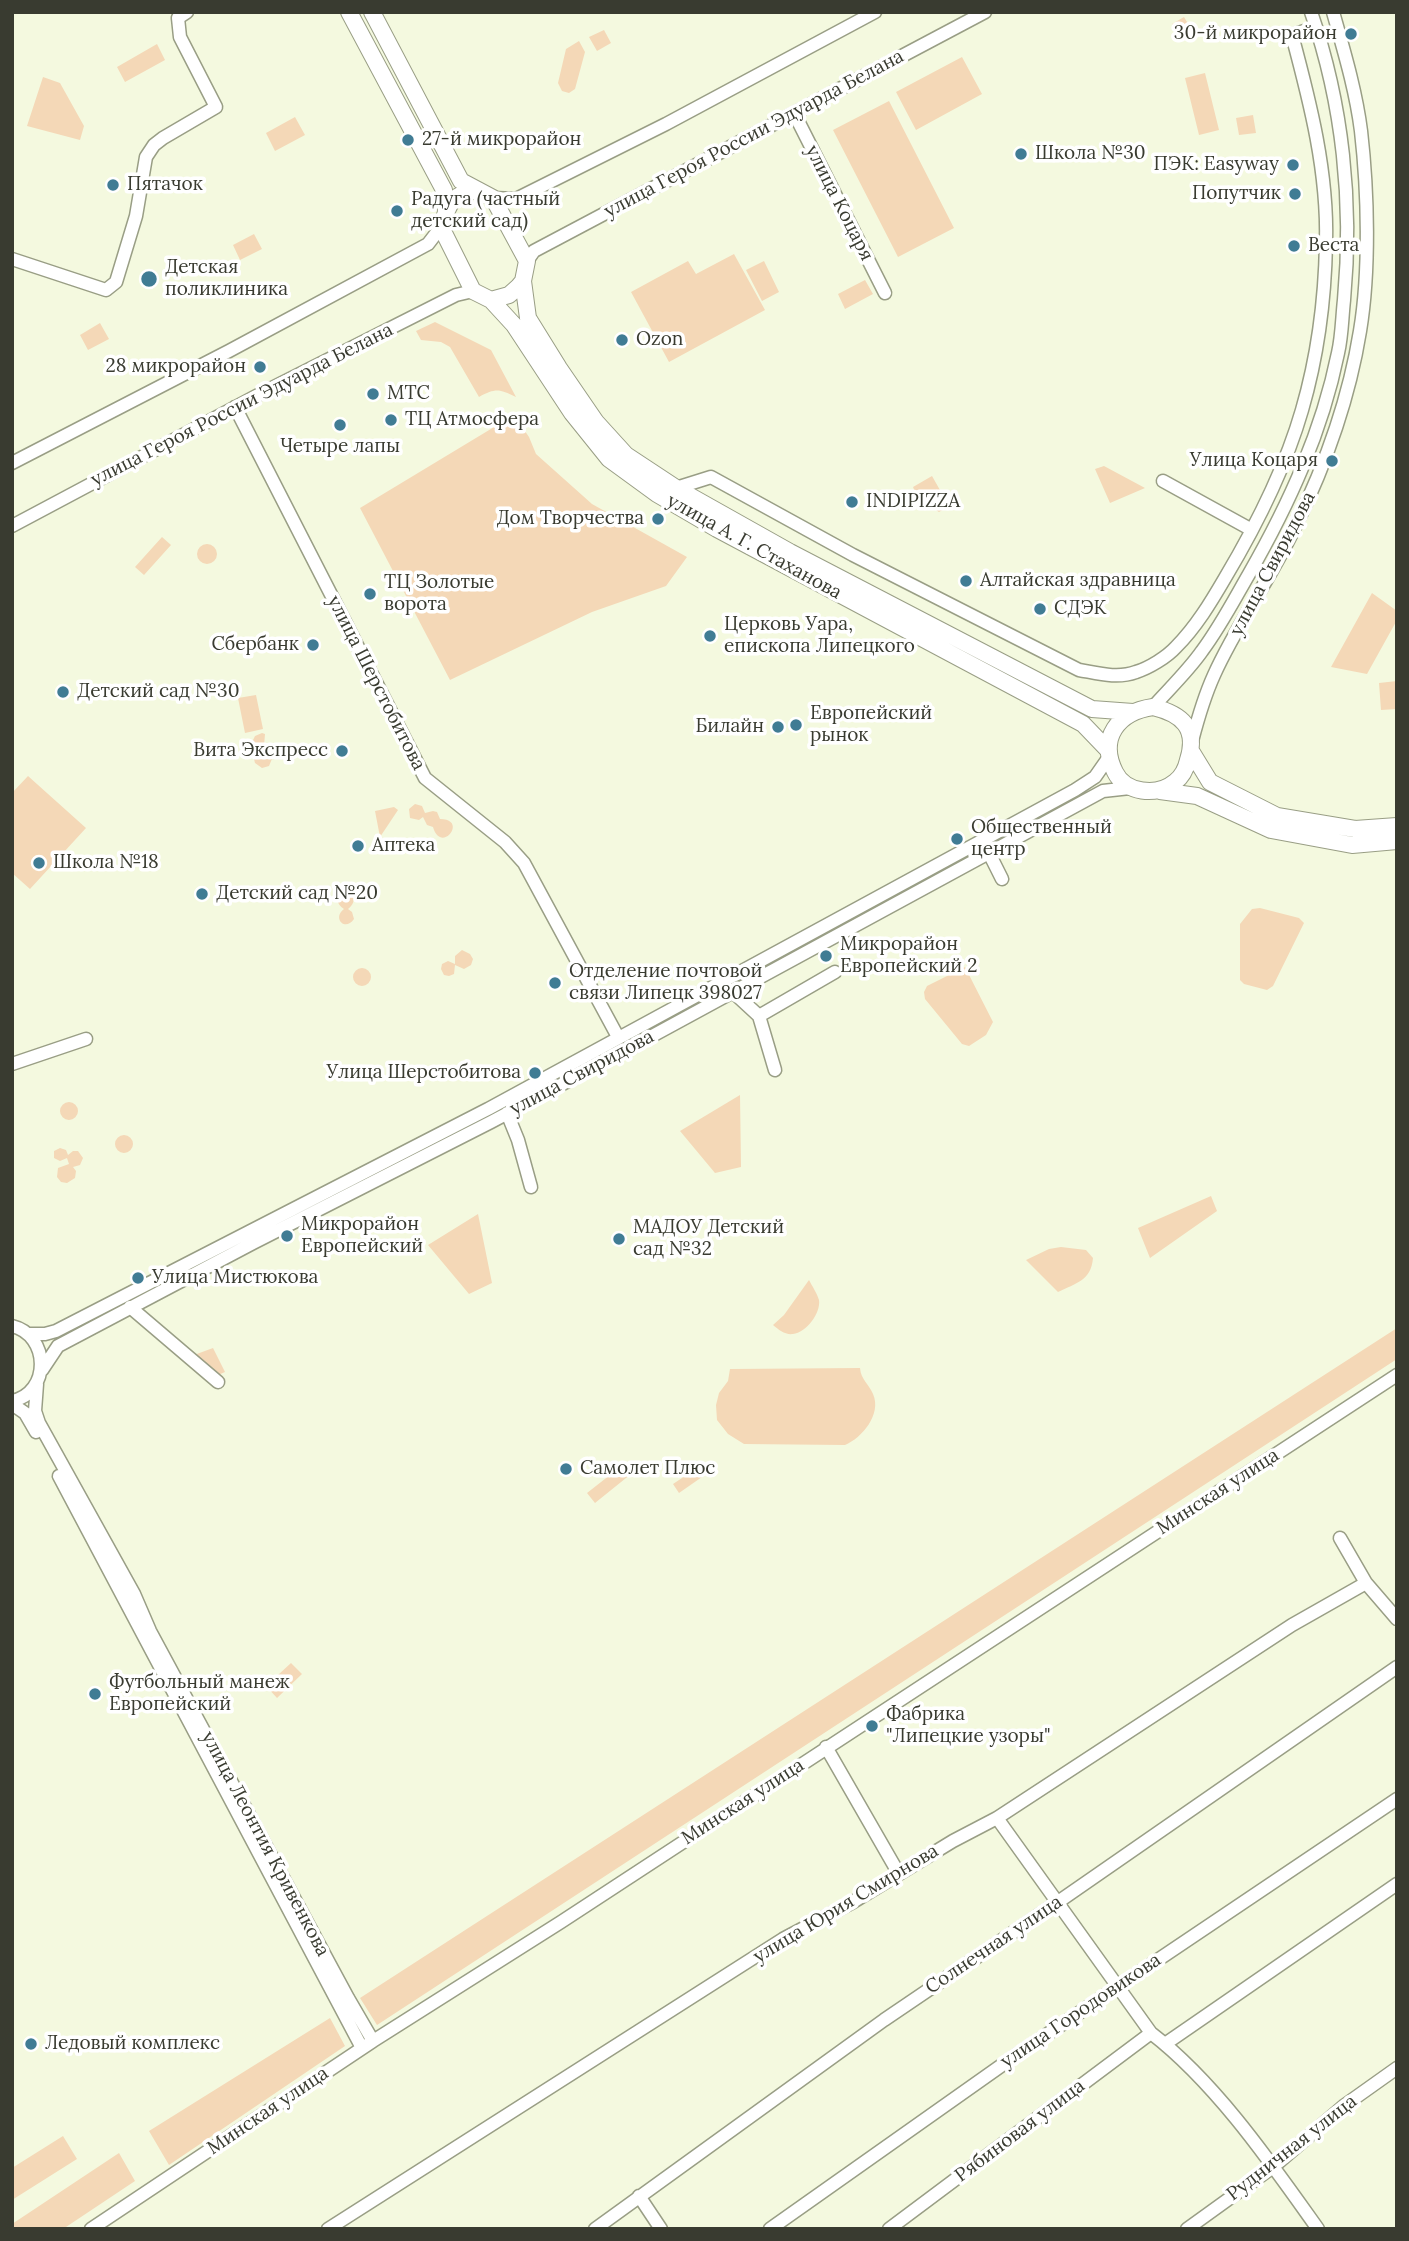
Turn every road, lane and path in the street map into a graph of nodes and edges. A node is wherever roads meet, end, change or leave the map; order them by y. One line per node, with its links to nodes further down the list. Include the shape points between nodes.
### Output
1 (187, 12): 13 (street, via 178,18 180,37 216,107 153,145 146,157 136,216 116,282 106,290)
2 (349, 12): 12 (main road, via 444,190)
3 (372, 12): 10 (main road, via 461,181)
4 (875, 12): 11 (street, via 516,199)
5 (985, 12): 9 (street, улица Героя России Эдуарда Белана)
6 (1311, 12): 8 (street, улица Свиридова)
7 (1333, 12): 29 (street, улица Свиридова, via 1361,131 1366,262 1360,330 1349,384 1317,479 1283,552 1214,674)
8 (1317, 27): 26 (street, улица Свиридова, via 1292,35 1318,149 1326,240 1324,297 1302,411); 27 (street, улица Свиридова, via 1335,104 1346,201 1346,281 1336,362 1315,435 1274,530 1201,652)
9 (794, 113): 14 (street, улица Героя России Эдуарда Белана, via 534,251); 17 (street, улица Коцаря)
10 (478, 190): 11 (main road); 12 (main road, via 453,198)
11 (494, 198): 14 (main road)
12 (444, 219): 16 (main road); 20 (street, via 428,243)
13 (12, 259)
14 (527, 261): 15 (main road, улица А. Г. Стаханова)
15 (523, 282): 18 (main road, via 509,295); 23 (main road, улица А. Г. Стаханова, via 528,318 596,422 626,455)
16 (473, 291): 18 (main road); 19 (street, улица Героя России Эдуарда Белана, via 456,295)
17 (885, 293)
18 (491, 300): 30 (main road, улица А. Г. Стаханова, via 514,325 572,413 609,459 717,529 1083,724)
19 (235, 407): 25 (street, улица Героя России Эдуарда Белана); 40 (street, улица Шерстобитова, via 425,778 505,842 524,863)
20 (12, 463)
21 (711, 477): 23 (street); 24 (street); 26 (street, улица Свиридова, via 1079,670 1111,676 1136,672 1175,649 1200,617)
22 (1163, 481): 26 (street)
23 (676, 488): 24 (main road, улица А. Г. Стаханова)
24 (696, 499): 28 (main road, улица А. Г. Стаханова, via 1092,709)
25 (12, 526)
26 (1252, 530)
27 (1153, 707): 28 (main road); 29 (main road, via 1185,722)
28 (1133, 712): 30 (main road, via 1112,732)
29 (1192, 746): 32 (main road, via 1185,772 1174,784); 33 (main road, via 1210,782 1277,816 1355,829)
30 (1108, 753): 31 (main road, via 1116,775); 40 (street, улица Свиридова, via 1094,777 1075,790)
31 (1130, 788): 32 (main road); 35 (street, улица Свиридова, via 1103,791)
32 (1157, 790): 34 (main road, via 1197,796 1270,830 1352,845)
33 (1397, 826)
34 (1397, 841)
35 (989, 853): 36 (street); 38 (street, улица Свиридова)
36 (1002, 879)
37 (835, 972): 39 (street)
38 (733, 992): 39 (street); 44 (street, улица Свиридова)
39 (759, 1016): 43 (street)
40 (618, 1037): 48 (street, улица Свиридова, via 488,1109 56,1331)
41 (86, 1039): 42 (street)
42 (12, 1064)
43 (775, 1070)
44 (507, 1113): 45 (street); 46 (street, улица Свиридова)
45 (531, 1187)
46 (130, 1307): 49 (street, улица Свиридова, via 58,1346); 51 (street)
47 (12, 1326): 48 (street)
48 (30, 1334): 49 (street)
49 (42, 1370): 52 (street, улица Свиридова)
50 (1397, 1375): 58 (street, Минская улица)
51 (218, 1382)
52 (37, 1384): 53 (street); 67 (street, улица Леонтия Кривенкова, via 39,1423 336,1977)
53 (12, 1403): 67 (street, улица Леонтия Кривенкова, via 32,1424)
54 (1340, 1538): 55 (street)
55 (1366, 1583): 56 (street); 60 (street, улица Юрия Смирнова, via 1292,1625)
56 (1397, 1619)
57 (1397, 1667): 63 (street, Солнечная улица)
58 (827, 1747): 61 (street); 67 (street, Минская улица)
59 (1397, 1799): 64 (street, улица Городовикова)
60 (997, 1818): 61 (street, улица Юрия Смирнова); 63 (street)
61 (899, 1874): 72 (street, улица Юрия Смирнова, via 783,1939)
62 (1397, 1884): 66 (street)
63 (1058, 1902): 64 (street); 70 (street, Солнечная улица)
64 (1116, 1987): 65 (street); 75 (street, улица Городовикова)
65 (1151, 2033): 66 (street); 76 (street, Рябиновая улица)
66 (1165, 2044): 69 (street, via 1214,2094)
67 (367, 2045): 71 (street, Минская улица)
68 (1397, 2068): 69 (street, Рудничная улица)
69 (1273, 2166): 77 (street, Рудничная улица); 78 (street)
70 (639, 2196): 73 (street, Солнечная улица); 74 (street)
71 (90, 2229)
72 (328, 2229)
73 (595, 2229)
74 (661, 2229)
75 (770, 2229)
76 (889, 2229)
77 (1187, 2229)
78 (1318, 2229)

